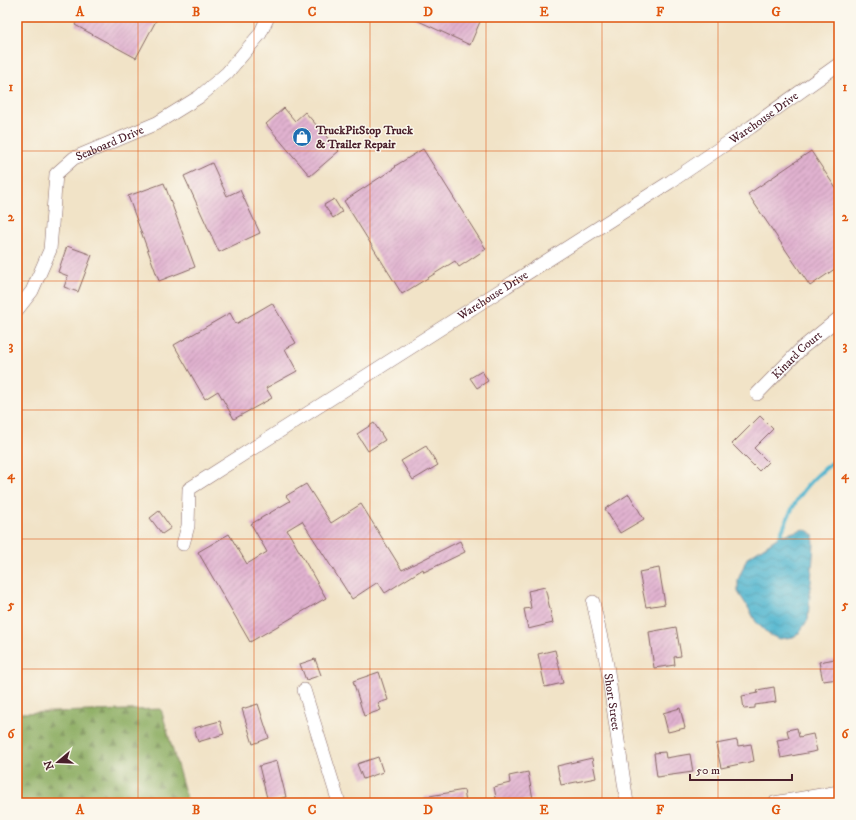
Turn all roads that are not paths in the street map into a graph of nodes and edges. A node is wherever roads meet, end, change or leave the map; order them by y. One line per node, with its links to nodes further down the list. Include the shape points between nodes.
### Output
1 (268, 17): 3 (street, Seaboard Drive, via 260,34 227,73 199,97 156,123 74,158 56,174 50,250 32,291)
2 (839, 64): 6 (street, Warehouse Drive, via 670,182 189,490 188,526)
3 (17, 310)
4 (839, 318): 5 (street, Kinard Court, via 802,348)
5 (757, 394)
6 (183, 544)
7 (593, 602): 11 (street, Short Street, via 607,665)
8 (304, 690): 10 (street)
9 (839, 792): 12 (street)
10 (339, 803)
11 (627, 803)
12 (774, 803)

